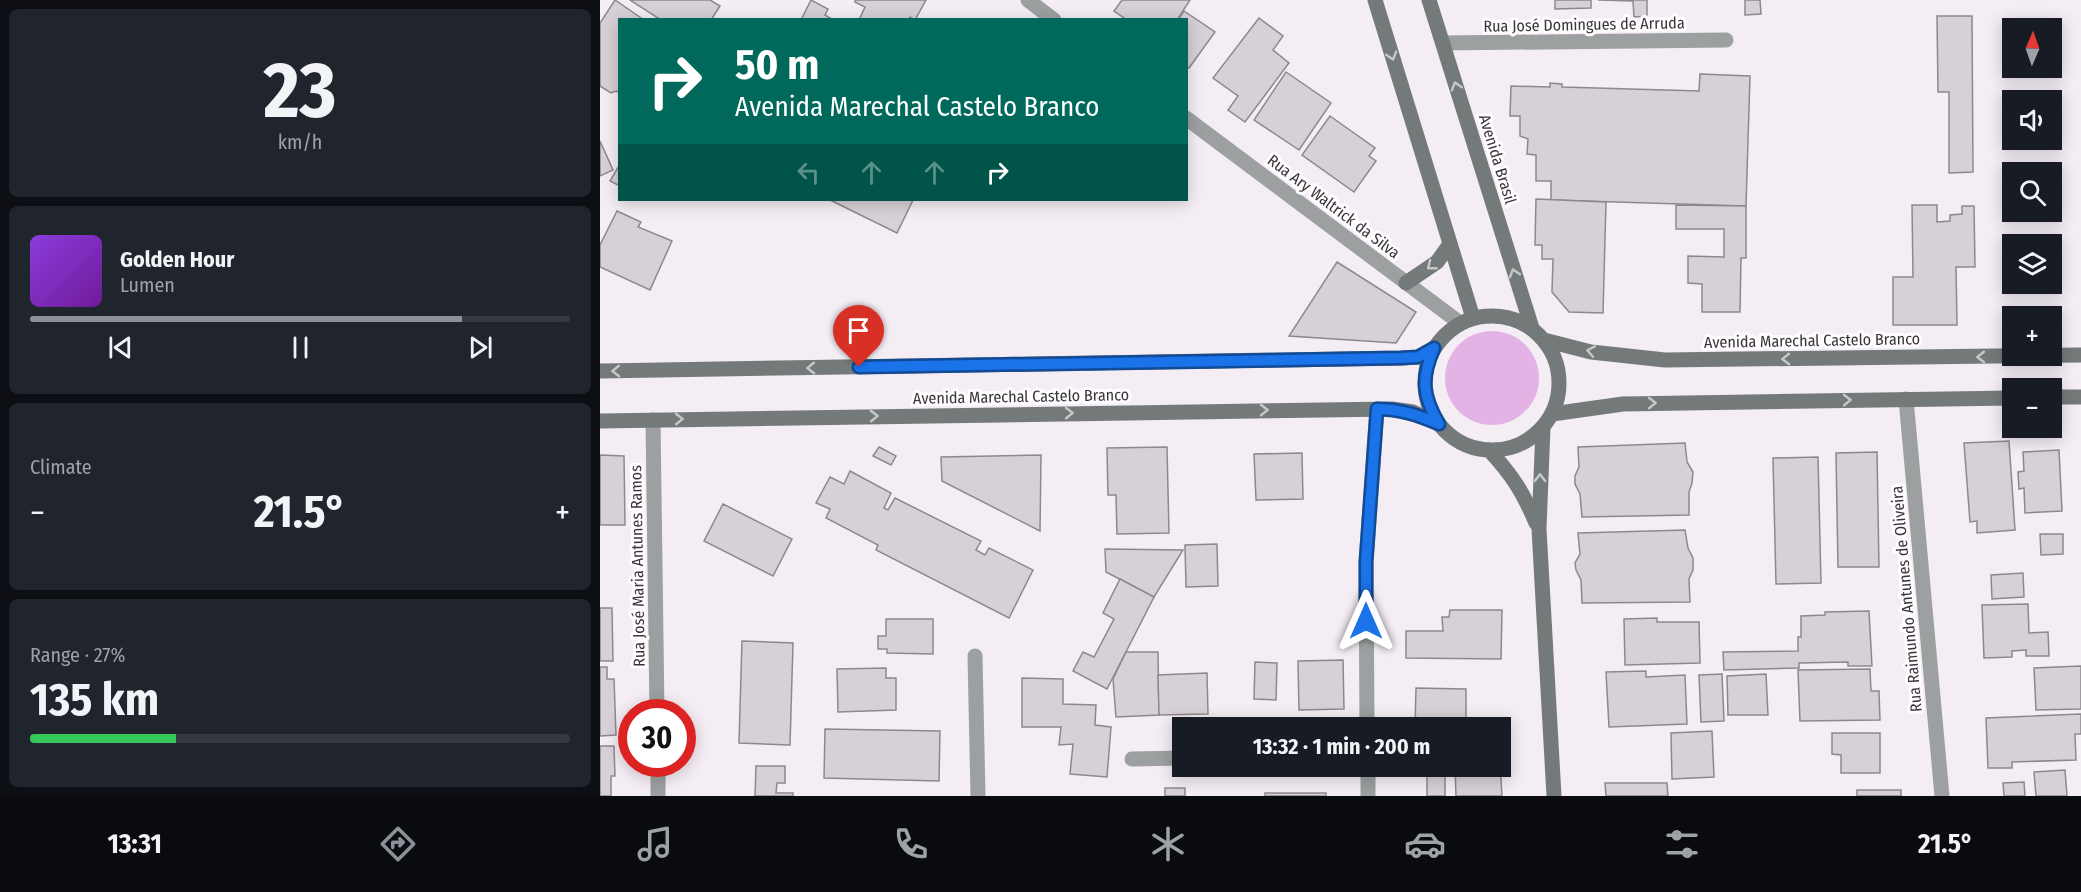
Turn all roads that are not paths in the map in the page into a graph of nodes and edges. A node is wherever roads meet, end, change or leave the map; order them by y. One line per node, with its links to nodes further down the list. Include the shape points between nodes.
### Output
1 (1028, 0): 4 (street)
2 (1375, 0): 8 (main road, one-way to 8)
3 (1430, 0): 6 (main road, Avenida Brasil)
4 (1051, 18)
5 (1726, 40): 6 (street, Rua José Domingues de Arruda)
6 (1443, 43): 11 (main road, Avenida Brasil, one-way to 6)
7 (1188, 120): 9 (street, Rua Ary Waltrick da Silva)
8 (1450, 244): 9 (main road, one-way to 9, via 1437,262); 10 (main road)
9 (1406, 283): 10 (street, Rua Ary Waltrick da Silva)
10 (1466, 321): 11 (main road, via 1493,316 1514,319); 13 (main road, via 1445,334)
11 (1532, 328): 12 (main road)
12 (1544, 340): 14 (main road, Avenida Marechal Castelo Branco, one-way to 12, via 1665,360 1591,352); 21 (main road, via 1559,376)
13 (1434, 348): 15 (main road, Avenida Marechal Castelo Branco, one-way to 15, via 1418,357 1401,358); 24 (main road, via 1426,366 1424,387 1428,407)
14 (2081, 356)
15 (600, 371)
16 (2062, 397): 17 (main road)
17 (2081, 397)
18 (2002, 398): 19 (main road)
19 (1906, 399): 21 (main road, one-way to 19, via 1623,404); 39 (street, Rua Raimundo Antunes de Oliveira)
20 (1377, 409): 22 (main road, Avenida Marechal Castelo Branco, one-way to 20); 24 (main road, Avenida Marechal Castelo Branco, via 1413,412); 30 (street, via 1366,562)
21 (1552, 414): 25 (main road)
22 (653, 420): 23 (main road, Avenida Marechal Castelo Branco); 29 (street, Rua José Maria Antunes Ramos)
23 (600, 421)
24 (1439, 424): 26 (main road, via 1470,446)
25 (1543, 427): 26 (main road, via 1509,448); 27 (main road, one-way to 25)
26 (1489, 450): 27 (main road, via 1525,495)
27 (1539, 529): 38 (main road)
28 (975, 656): 36 (street)
29 (657, 699)
30 (1367, 717)
31 (1172, 758): 32 (street)
32 (1132, 759)
33 (658, 777): 35 (street)
34 (1368, 777): 37 (street)
35 (658, 796)
36 (978, 796)
37 (1368, 796)
38 (1554, 796)
39 (1941, 796)

